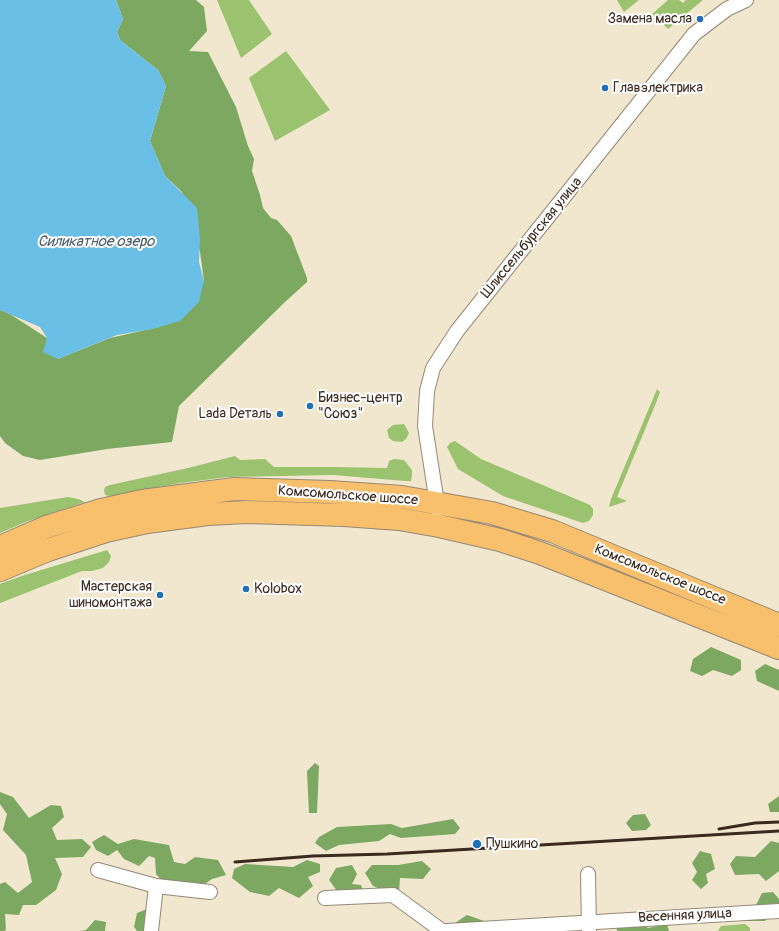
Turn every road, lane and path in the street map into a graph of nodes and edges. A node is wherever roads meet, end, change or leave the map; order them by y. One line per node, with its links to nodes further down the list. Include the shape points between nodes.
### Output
1 (746, 0): 2 (street, Шлиссельбургская улица, via 727,9 694,34 457,331 433,368 427,391 425,426)
2 (438, 503): 3 (street, Шлиссельбургская улица); 4 (main road, Комсомольское шоссе, via 402,497 330,492 234,489 142,501 101,510 46,527); 6 (main road, Комсомольское шоссе, via 492,513 552,532)
3 (439, 526): 5 (main road, Комсомольское шоссе, via 399,519 344,515 247,512 208,514 147,522 106,531 48,550); 7 (main road, Комсомольское шоссе, via 500,540 540,553)
4 (0, 547)
5 (0, 570)
6 (779, 624)
7 (779, 648)
8 (98, 870): 10 (street)
9 (588, 874): 14 (street)
10 (156, 886): 11 (street); 15 (street)
11 (210, 892)
12 (325, 898): 16 (street, via 393,895)
13 (779, 911): 14 (street, Весенняя улица)
14 (589, 926): 17 (street, Весенняя улица)
15 (151, 931)
16 (442, 931)
17 (447, 931)

